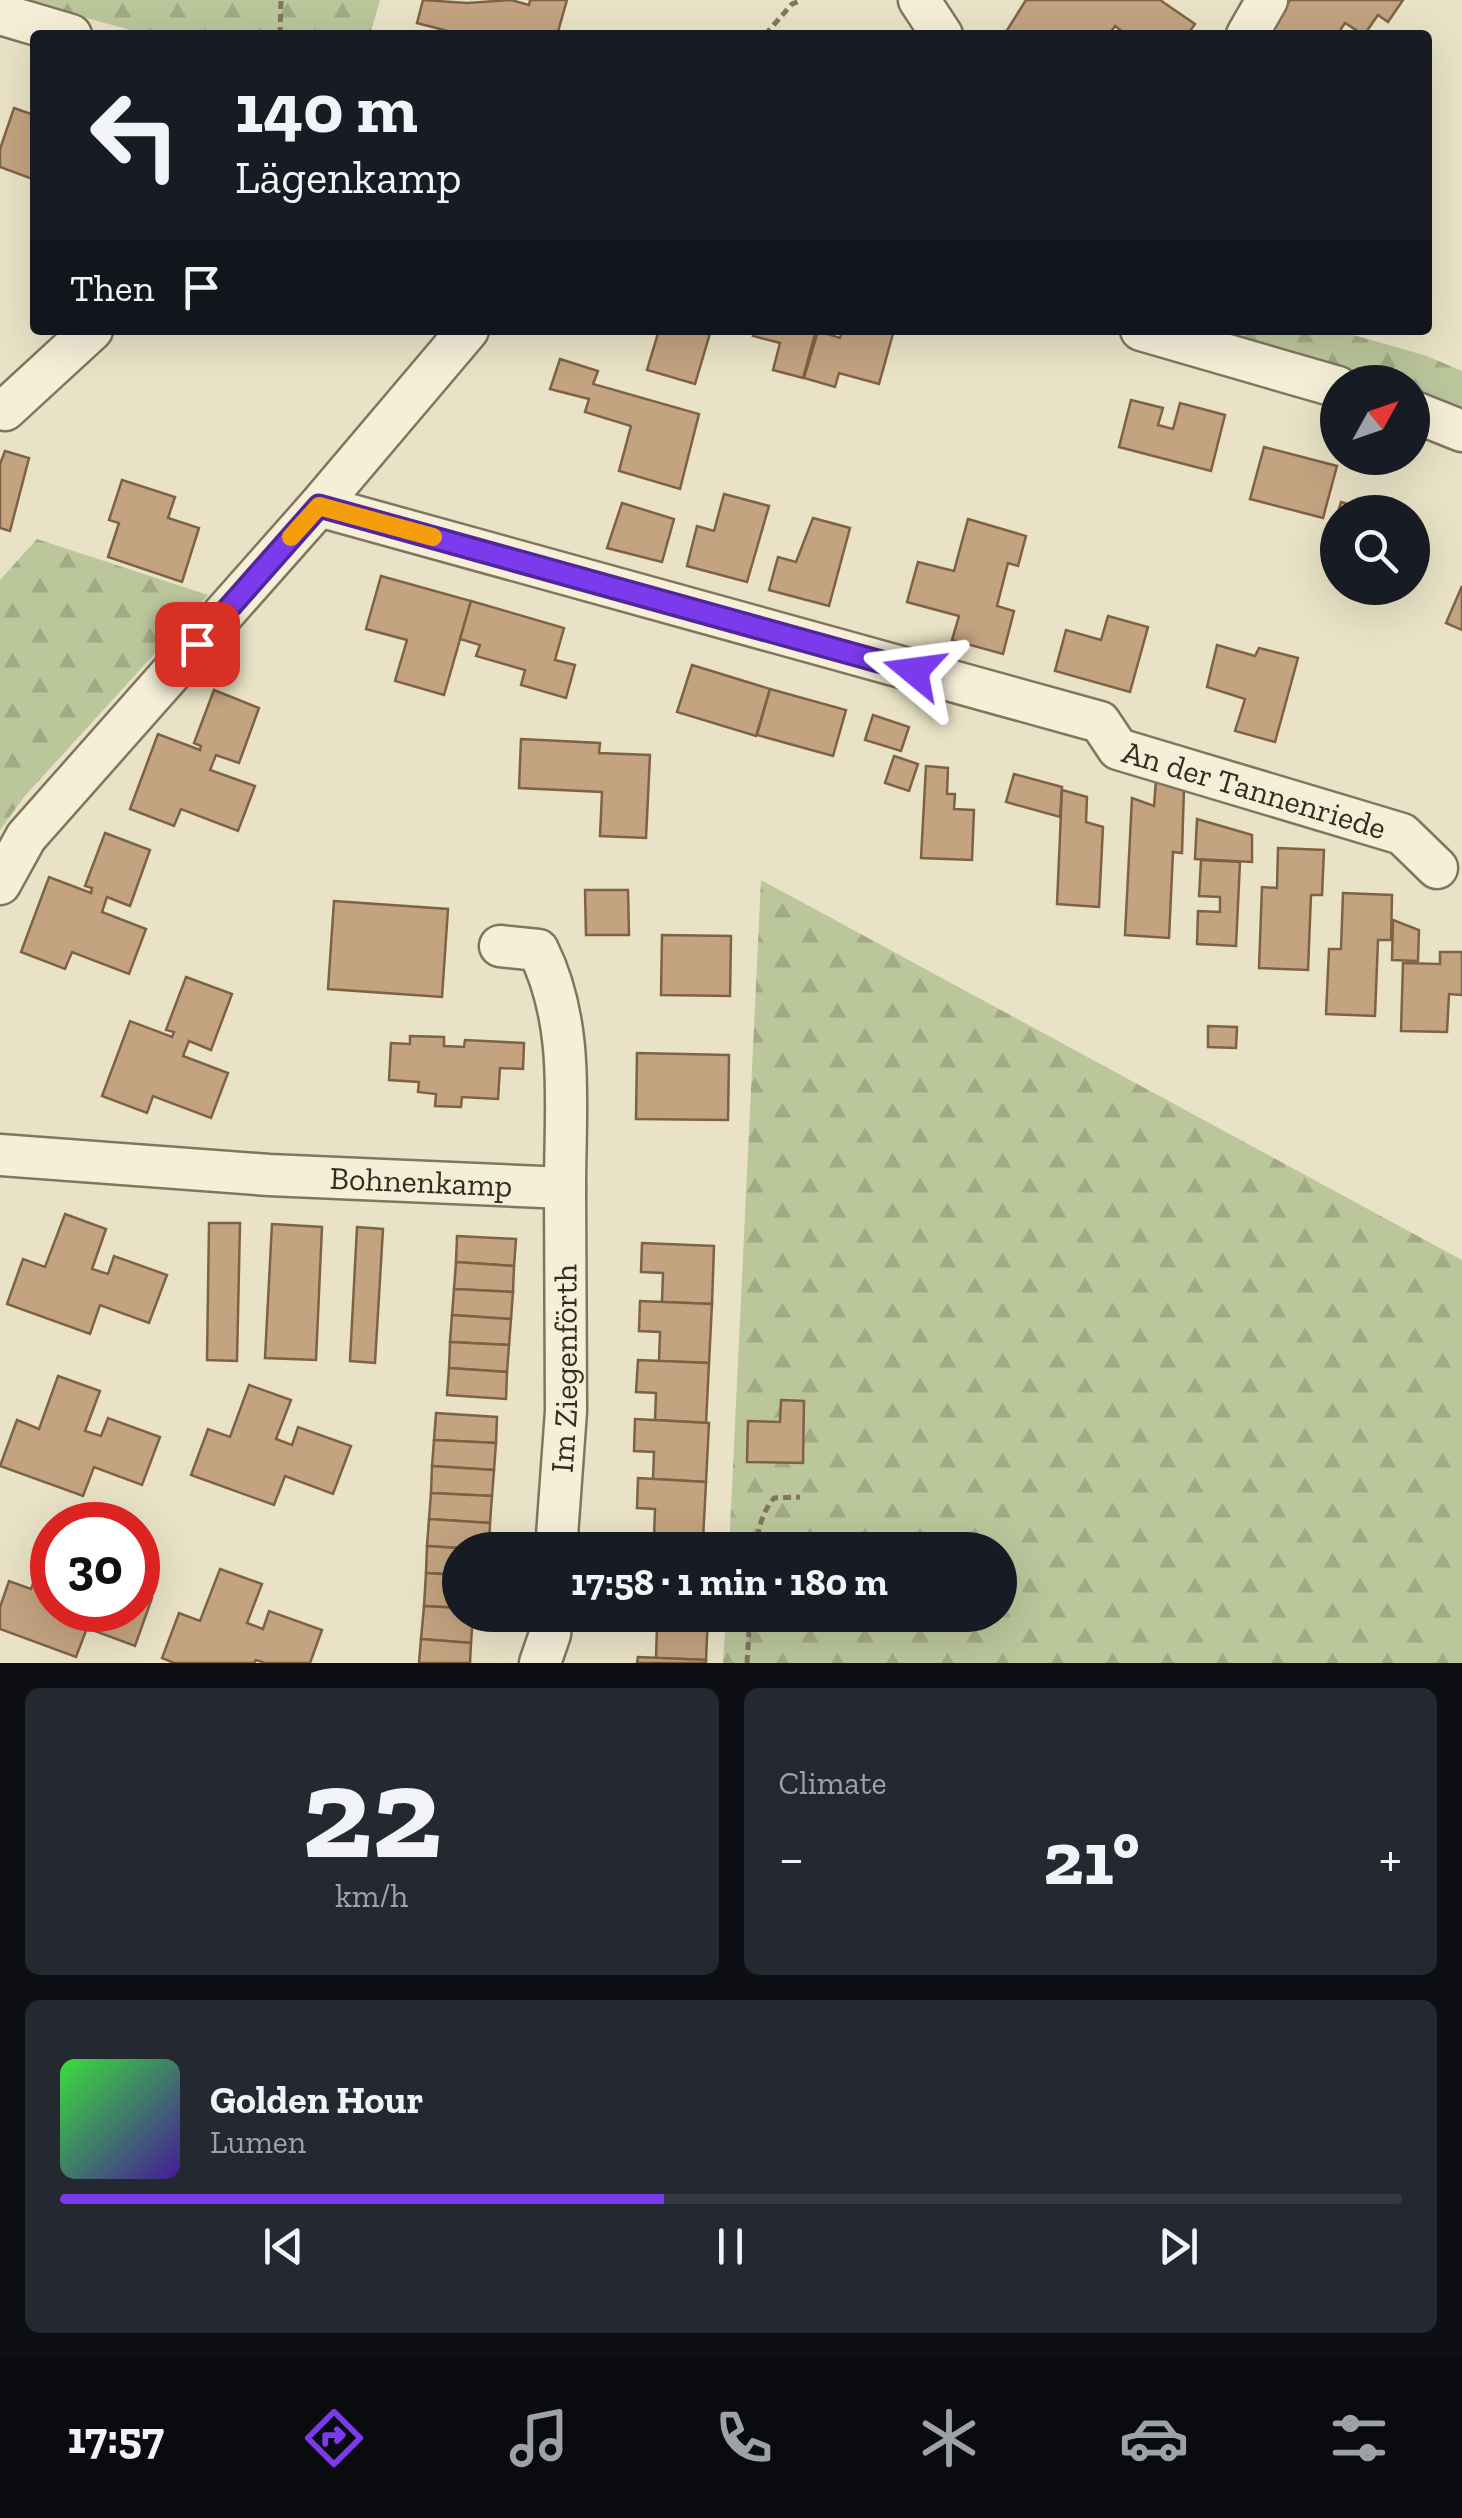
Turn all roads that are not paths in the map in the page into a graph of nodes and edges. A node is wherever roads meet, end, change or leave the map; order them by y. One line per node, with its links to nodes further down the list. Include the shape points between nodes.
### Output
1 (919, 0): 5 (street)
2 (1267, 0): 6 (street)
3 (0, 14): 4 (street)
4 (54, 30)
5 (939, 30)
6 (1249, 30)
7 (86, 335): 11 (street)
8 (464, 335): 14 (street)
9 (1160, 335): 10 (street)
10 (1320, 381)
11 (4, 410)
12 (1430, 419): 13 (street)
13 (1462, 431)
14 (319, 506): 15 (street, An der Tannenriede, via 1100,722 1118,749 1402,834); 16 (street, via 26,837)
15 (1436, 868)
16 (0, 884)
17 (500, 946): 19 (street, via 538,950 554,992 564,1030)
18 (0, 1155): 19 (street, Bohnenkamp)
19 (565, 1188): 20 (street, Im Ziegenförth, via 566,1411)
20 (557, 1532)
21 (550, 1632): 22 (street)
22 (540, 1663)

